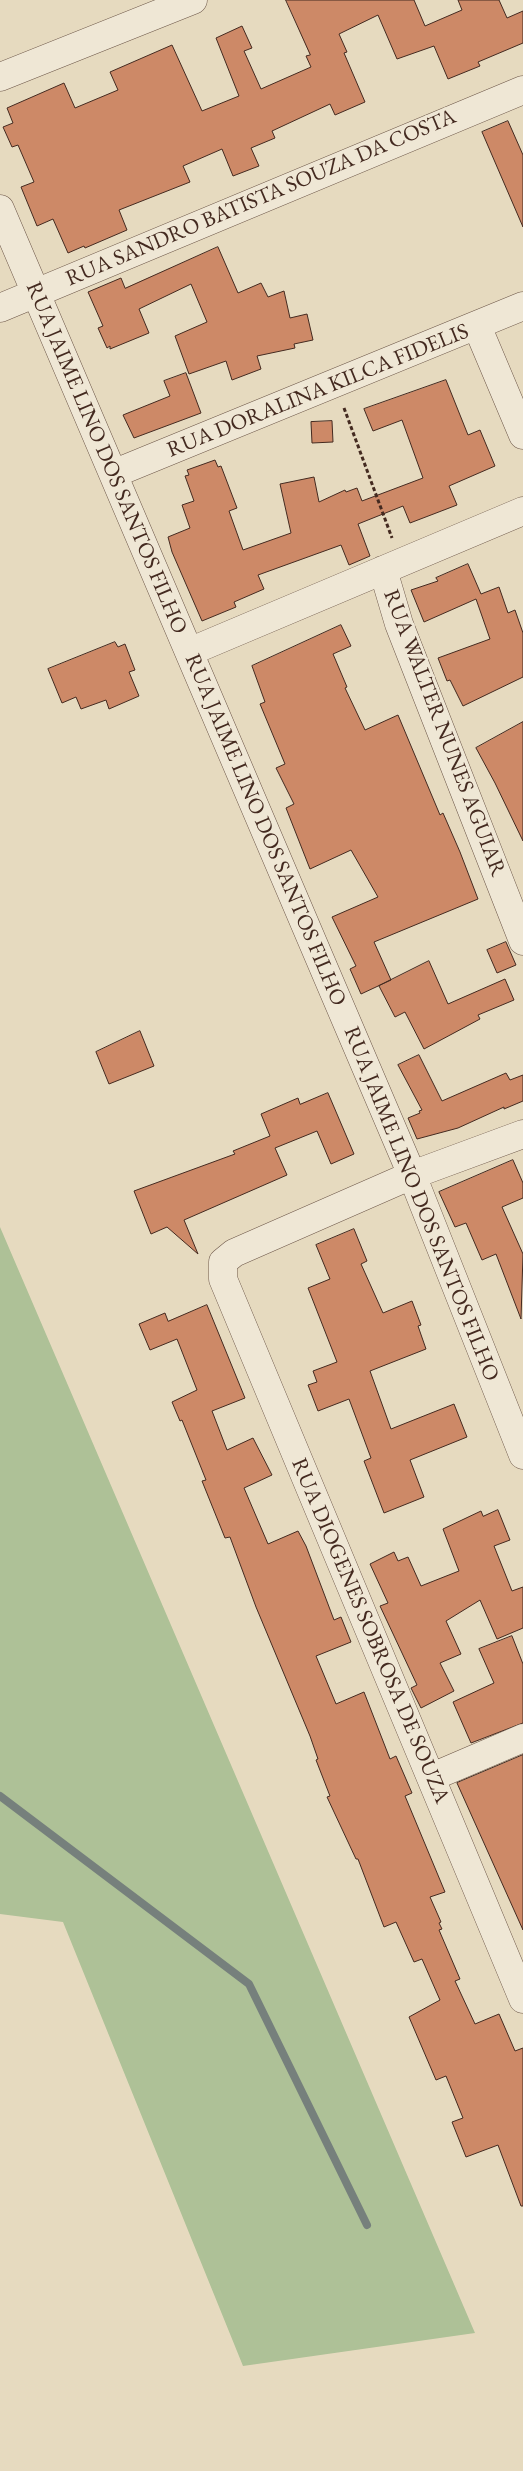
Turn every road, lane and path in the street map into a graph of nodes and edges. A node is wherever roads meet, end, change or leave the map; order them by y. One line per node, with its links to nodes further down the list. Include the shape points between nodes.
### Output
1 (193, 0): 2 (street)
2 (0, 77)
3 (523, 90): 5 (street, RUA SANDRO BATISTA SOUZA DA COSTA)
4 (0, 209): 5 (street, RUA JAIME LINO DOS SANTOS FILHO)
5 (36, 292): 7 (street, RUA SANDRO BATISTA SOUZA DA COSTA); 11 (street, RUA JAIME LINO DOS SANTOS FILHO)
6 (523, 306): 8 (street, RUA DORALINA KILCA FIDELIS)
7 (0, 308)
8 (477, 326): 9 (street, RUA DORALINA KILCA FIDELIS); 10 (street)
9 (336, 384): 11 (street, RUA DORALINA KILCA FIDELIS); 13 (path, RUA WALTER NUNES AGUIAR, via 393,539)
10 (523, 435)
11 (113, 474): 14 (street, RUA JAIME LINO DOS SANTOS FILHO)
12 (523, 511): 13 (street)
13 (383, 570): 14 (street); 15 (street, RUA WALTER NUNES AGUIAR, via 399,624)
14 (189, 652): 17 (street, RUA JAIME LINO DOS SANTOS FILHO)
15 (523, 941)
16 (523, 1134): 17 (street)
17 (412, 1175): 18 (street, RUA JAIME LINO DOS SANTOS FILHO); 20 (street, RUA DIOGENES SOBROSA DE SOUZA, via 234,1252 223,1262 223,1279)
18 (523, 1455)
19 (523, 1738): 20 (street)
20 (432, 1777): 21 (street, RUA DIOGENES SOBROSA DE SOUZA)
21 (523, 1999)

